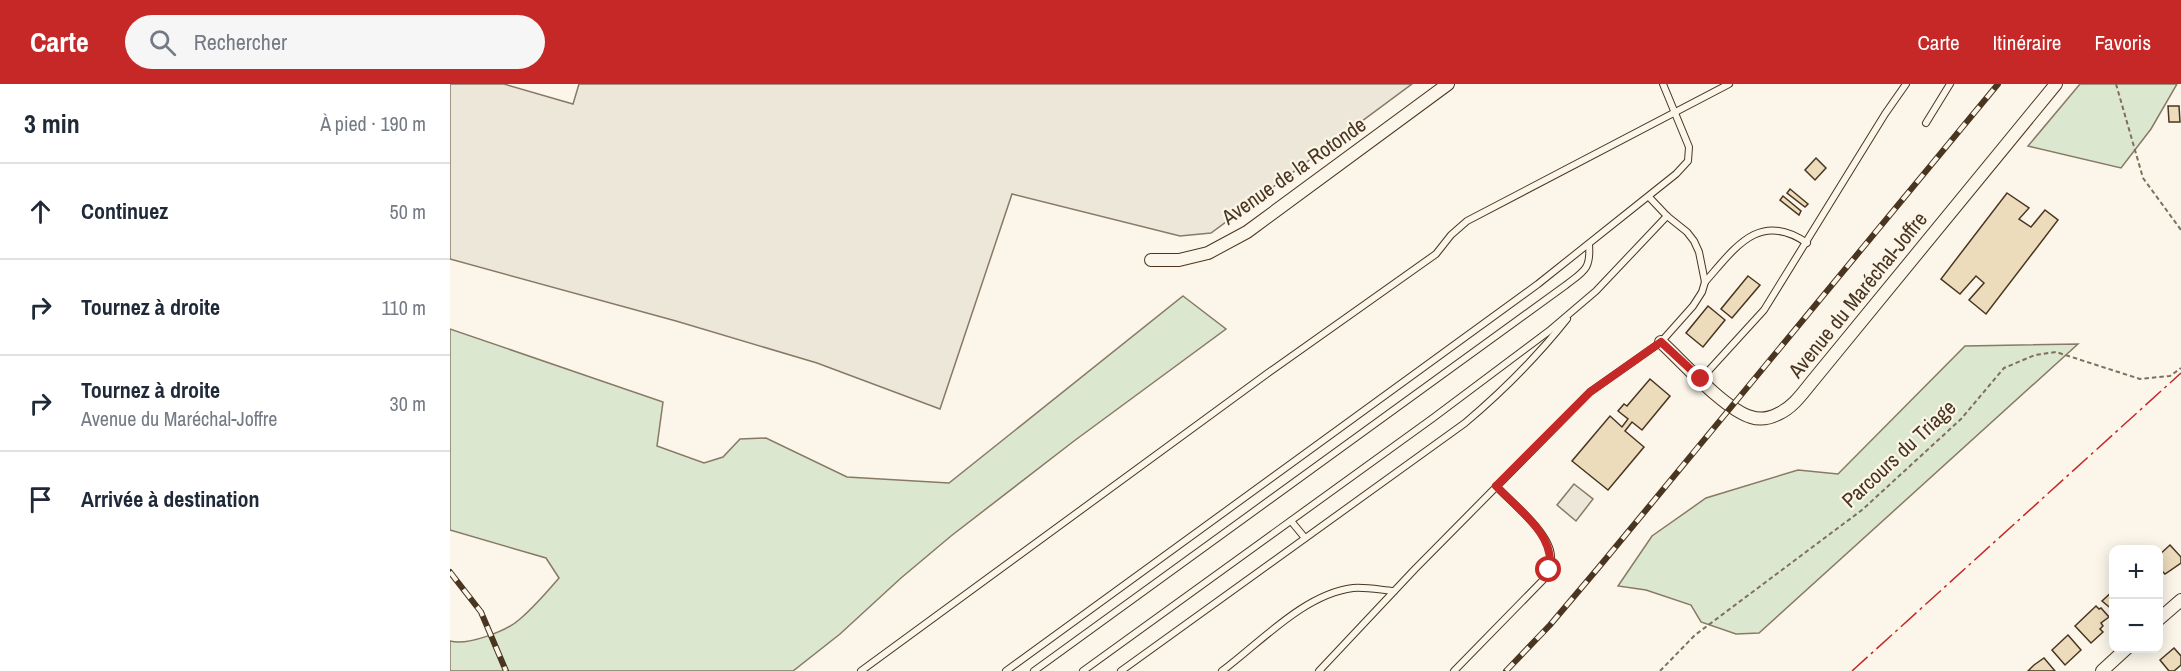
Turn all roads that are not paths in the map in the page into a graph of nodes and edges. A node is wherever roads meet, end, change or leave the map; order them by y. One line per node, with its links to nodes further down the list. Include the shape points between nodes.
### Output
1 (1448, 84): 13 (street, Avenue de la Rotonde, via 1247,232 1208,253 1179,260)
2 (1663, 84): 7 (lane)
3 (1729, 84): 7 (lane)
4 (1906, 84): 11 (lane)
5 (1950, 84): 8 (lane)
6 (2056, 84): 17 (street, Avenue du Maréchal-Joffre, via 1789,407 1770,417 1751,417)
7 (1675, 112): 9 (lane, via 1690,157 1684,168); 25 (lane, via 1467,221 1436,254)
8 (1926, 123)
9 (1649, 197): 10 (lane); 12 (lane)
10 (1667, 216): 14 (lane, via 1694,241); 15 (lane)
11 (1807, 243): 14 (lane, via 1781,230 1762,231 1741,244); 17 (lane, via 1764,310)
12 (1589, 245): 26 (lane); 27 (lane, via 1587,268 1566,285)
13 (1151, 260)
14 (1705, 282): 16 (lane, via 1693,306)
15 (1574, 309): 19 (lane); 20 (lane, via 1505,389 1465,423)
16 (1661, 342): 17 (street, Avenue du Maréchal-Joffre); 18 (lane, via 1590,392)
17 (1701, 379)
18 (1496, 486): 21 (lane); 32 (lane, via 1548,543 1549,570)
19 (1291, 521): 20 (lane); 28 (lane)
20 (1305, 538): 29 (lane)
21 (1394, 591): 30 (lane, via 1352,588 1310,603); 31 (lane)
22 (2181, 600): 23 (street)
23 (2163, 616)
24 (2122, 653): 33 (street)
25 (861, 671)
26 (1006, 671)
27 (1034, 671)
28 (1083, 671)
29 (1122, 671)
30 (1222, 671)
31 (1319, 671)
32 (1454, 671)
33 (2102, 671)

